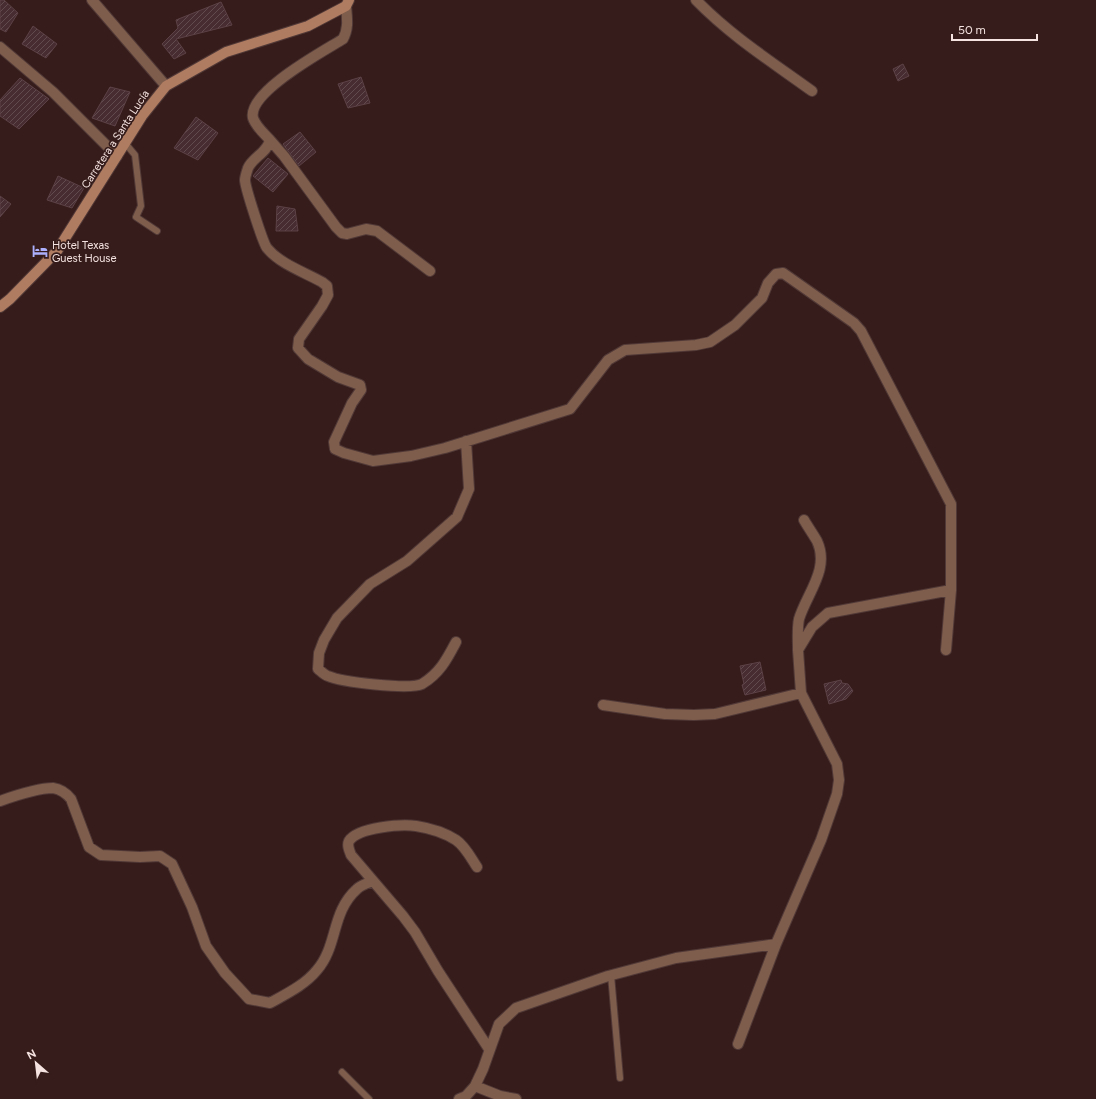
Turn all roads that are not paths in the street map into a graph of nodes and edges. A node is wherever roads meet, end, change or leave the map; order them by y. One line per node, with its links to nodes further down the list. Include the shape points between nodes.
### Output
1 (92, 0): 5 (street)
2 (696, 0): 6 (street, via 715,19)
3 (347, 3): 5 (main road, Carretera a Santa Lucía, via 308,26 226,52); 7 (street, via 348,31 344,39 286,75 261,96 253,116 256,124)
4 (0, 47): 9 (street, via 53,92)
5 (166, 86): 8 (main road, Carretera a Santa Lucía)
6 (812, 91)
7 (270, 140): 11 (street, via 342,232 347,234 366,229 377,231); 13 (street, via 266,150 248,168 245,180 264,242 281,260 327,286 328,295 299,339 298,348 314,363 338,377 360,385 361,390 334,442 335,449 373,461 411,456)
8 (125, 143): 9 (main road, Carretera a Santa Lucía); 10 (lane, via 135,155 141,206 136,217)
9 (117, 156): 12 (main road, Carretera a Santa Lucía, via 57,251)
10 (157, 231)
11 (430, 271)
12 (0, 307)
13 (466, 441): 15 (street, via 570,409 608,360 625,350 710,342 735,325 762,298 768,283 776,274 783,273 854,323 861,331 951,504); 16 (street, via 469,489 457,517 407,561 370,584 336,618 319,653 318,669 328,676 348,682 404,687 420,684 445,663)
14 (804, 520): 17 (street, via 818,542 821,565 799,620)
15 (951, 590): 17 (street, via 828,613 812,627); 18 (street)
16 (456, 642)
17 (798, 650): 19 (street)
18 (946, 650)
19 (801, 693): 20 (street, via 715,714 665,714); 24 (street, via 837,764 840,780 821,840)
20 (603, 705)
21 (0, 801): 23 (street, via 22,793 54,788 67,794 71,799 89,847 101,855 160,856 172,864 192,907 206,946 224,973 249,999 270,1003 300,986 318,970 327,953 344,904 358,888)
22 (477, 866): 23 (street, via 458,841 447,835 416,826 389,825 364,831 348,842 351,855)
23 (373, 881): 27 (street, via 415,932)
24 (776, 944): 25 (street, via 676,958); 26 (street)
25 (611, 975): 27 (street, via 516,1008 499,1024); 29 (lane)
26 (738, 1044)
27 (489, 1049): 30 (street)
28 (342, 1072): 31 (lane)
29 (620, 1078)
30 (475, 1086): 32 (street, via 466,1096); 33 (street)
31 (369, 1099)
32 (459, 1099)
33 (516, 1099)

